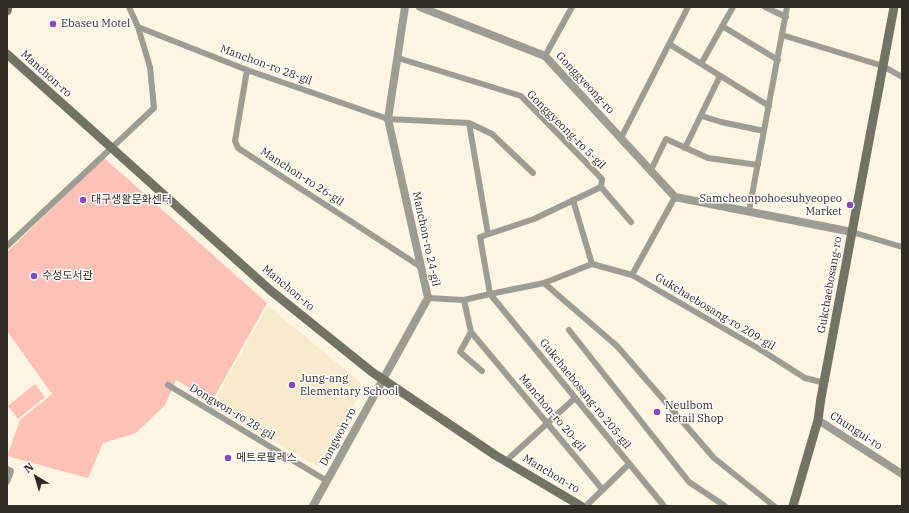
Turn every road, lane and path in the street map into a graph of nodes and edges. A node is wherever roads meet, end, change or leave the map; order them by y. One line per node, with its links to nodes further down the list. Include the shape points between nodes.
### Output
1 (8, 7): 11 (main road)
2 (129, 7): 14 (street)
3 (405, 7): 19 (street, Manchon-ro 24-gil)
4 (420, 7): 18 (street, Gonggyeong-ro)
5 (572, 7): 18 (street)
6 (688, 7): 16 (street)
7 (733, 7): 13 (street)
8 (765, 7): 12 (street)
9 (788, 7): 12 (street)
10 (894, 7): 22 (main road, Gukchaebosang-ro)
11 (7, 11)
12 (786, 17): 15 (street)
13 (722, 26): 20 (street); 21 (street)
14 (138, 27): 23 (street, Manchon-ro 28-gil); 32 (street, via 150,67 154,108)
15 (782, 35): 20 (street); 22 (street)
16 (669, 44): 21 (street); 31 (street)
17 (7, 54): 32 (main road, Manchon-ro)
18 (545, 56): 31 (street, Gonggyeong-ro)
19 (398, 58): 28 (street, Manchon-ro 24-gil); 37 (street, Gonggyeong-ro 5-gil, via 521,96 602,179)
20 (778, 60): 26 (street)
21 (701, 64): 24 (street)
22 (883, 66): 25 (street); 42 (main road, Gukchaebosang-ro)
23 (247, 70): 28 (street, Manchon-ro 28-gil); 47 (street, Manchon-ro 26-gil, via 235,141 238,148)
24 (720, 76): 26 (street); 27 (street)
25 (902, 77)
26 (769, 106): 30 (street)
27 (702, 116): 30 (street); 33 (street)
28 (388, 118): 29 (street); 47 (street, Manchon-ro 24-gil)
29 (469, 123): 36 (street, via 492,134); 43 (street)
30 (764, 131): 34 (street)
31 (621, 138): 35 (street, Gonggyeong-ro)
32 (111, 148): 44 (street); 56 (main road, Manchon-ro, via 270,290)
33 (685, 148): 34 (street, via 708,158); 35 (street, via 666,139)
34 (758, 165): 40 (street)
35 (650, 170): 38 (street, Gonggyeong-ro)
36 (533, 173)
37 (601, 187): 39 (street, Gonggyeong-ro 5-gil); 41 (street, Gonggyeong-ro 5-gil)
38 (676, 197): 40 (street); 48 (street)
39 (573, 200): 43 (street, Gonggyeong-ro 5-gil, via 534,219); 46 (street)
40 (749, 211): 42 (street)
41 (631, 222)
42 (852, 232): 45 (street); 57 (main road, Gukchaebosang-ro)
43 (488, 234): 50 (street, via 480,237)
44 (7, 246)
45 (902, 247)
46 (592, 264): 48 (street, Gukchaebosang-ro 209-gil); 49 (street)
47 (422, 266): 51 (street, Manchon-ro 24-gil)
48 (632, 274): 57 (street, Gukchaebosang-ro 209-gil, via 805,378)
49 (544, 283): 50 (street); 74 (street, via 617,346 714,458)
50 (490, 294): 52 (street); 59 (street, Gukchaebosang-ro 205-gil)
51 (428, 298): 52 (street); 56 (street, Manchon-ro 24-gil)
52 (464, 300): 54 (street, Manchon-ro 20-gil)
53 (569, 330): 73 (street, via 690,482)
54 (471, 332): 55 (street, via 460,352); 61 (street, Manchon-ro 20-gil)
55 (482, 371)
56 (382, 378): 62 (main road, Manchon-ro); 66 (street, Dongwon-ro)
57 (825, 383): 60 (main road, Gukchaebosang-ro)
58 (168, 385): 66 (street, Dongwon-ro 28-gil)
59 (575, 398): 61 (street); 63 (street, Gukchaebosang-ro 205-gil)
60 (818, 420): 65 (street, Chungui-ro); 75 (main road, Gukchaebosang-ro)
61 (547, 422): 62 (street); 68 (street, Manchon-ro 20-gil)
62 (506, 461): 70 (main road, Manchon-ro)
63 (629, 464): 68 (street); 72 (street, Gukchaebosang-ro 205-gil)
64 (7, 469): 67 (street, via 11,471)
65 (902, 474)
66 (327, 481): 69 (street, Dongwon-ro)
67 (7, 482)
68 (603, 490): 71 (street)
69 (313, 506)
70 (581, 506)
71 (586, 506)
72 (664, 506)
73 (724, 506)
74 (774, 506)
75 (793, 506)

